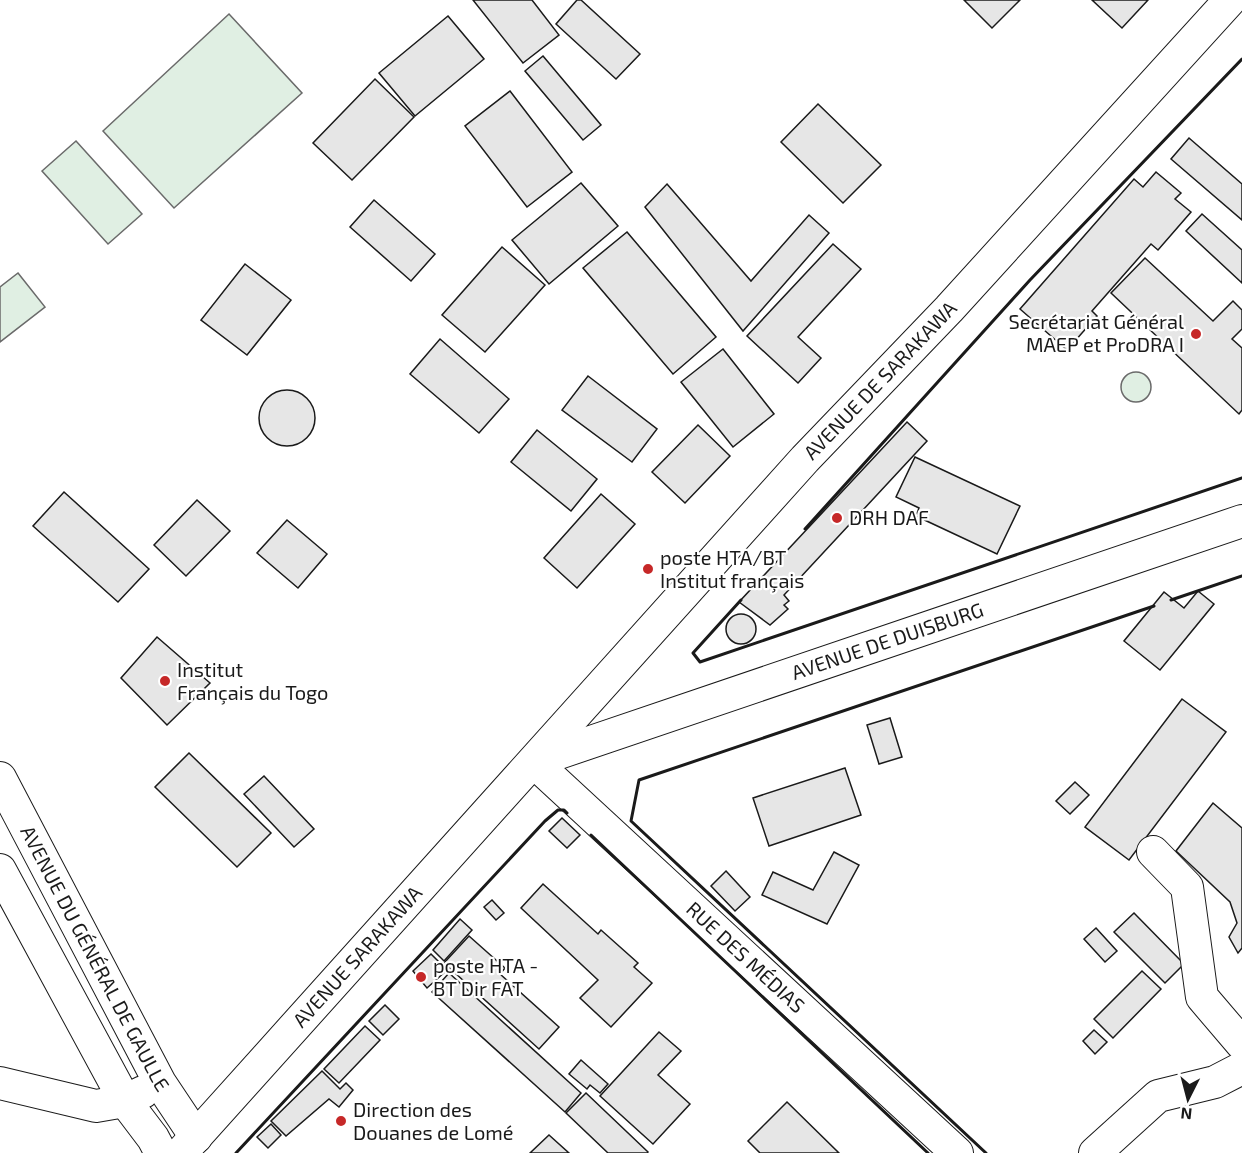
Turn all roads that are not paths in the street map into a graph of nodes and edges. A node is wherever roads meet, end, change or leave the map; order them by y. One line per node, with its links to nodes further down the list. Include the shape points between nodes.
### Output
1 (1230, 0): 3 (street, AVENUE DE SARAKAWA, via 957,300 806,459)
2 (1242, 521): 3 (street, AVENUE DE DUISBURG)
3 (534, 762): 12 (street, AVENUE SARAKAWA); 14 (street, RUE DES MÉDIAS)
4 (0, 778): 10 (street, AVENUE DU GÉNÉRAL DE GAULLE)
5 (1153, 852): 7 (street, via 1187,887 1202,997)
6 (0, 870): 11 (street, AVENUE DU GÉNÉRAL DE GAULLE)
7 (1242, 1044)
8 (1242, 1068): 15 (street, via 1215,1082 1158,1096)
9 (0, 1083): 11 (street, via 96,1106)
10 (160, 1083): 11 (street); 12 (street, AVENUE DU GÉNÉRAL DE GAULLE)
11 (125, 1101): 13 (street, AVENUE DU GÉNÉRAL DE GAULLE)
12 (188, 1145)
13 (161, 1153)
14 (957, 1153)
15 (1095, 1153)

